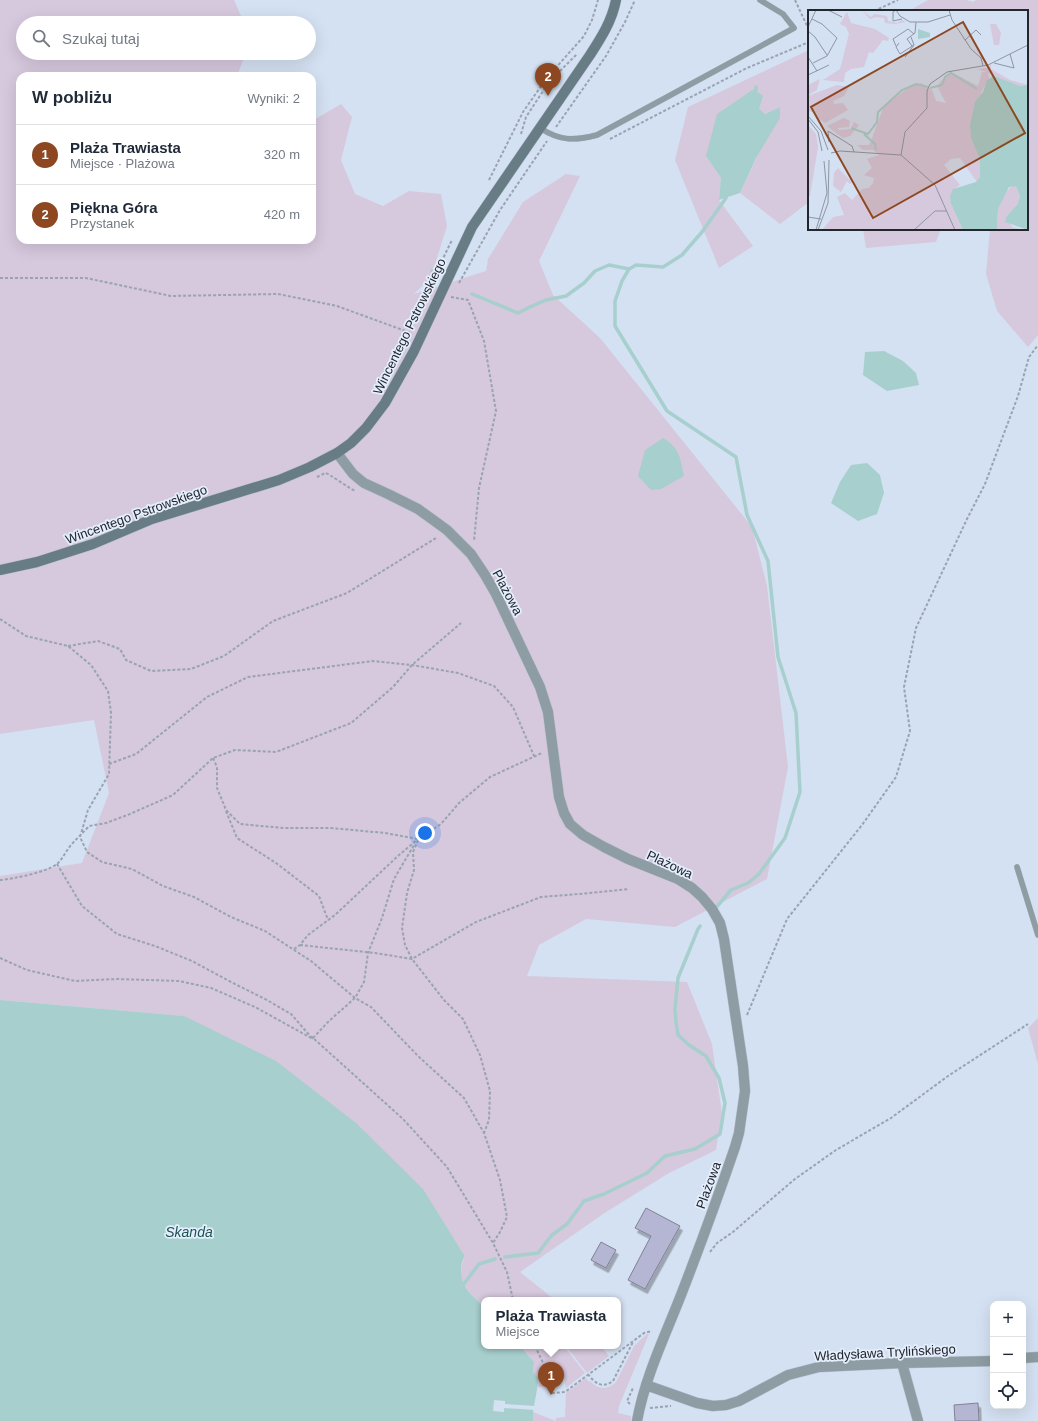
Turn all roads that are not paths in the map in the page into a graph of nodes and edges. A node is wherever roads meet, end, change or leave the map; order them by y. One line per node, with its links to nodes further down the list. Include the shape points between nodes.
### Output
1 (616, 0): 3 (street, Wincentego Pstrowskiego, via 606,29)
2 (760, 0): 3 (lane, via 783,14 794,28 597,135 568,140 551,135)
3 (540, 128): 4 (street, Wincentego Pstrowskiego, via 472,228 421,337 385,403 366,428)
4 (337, 453): 5 (street, Wincentego Pstrowskiego, via 280,480 152,520 51,558); 12 (street, Plażowa, via 364,484 418,509 447,530 471,554 486,575 532,668 548,712 559,797 570,824 583,835 628,859 678,879 697,893 712,909 720,923 743,1066 743,1110 735,1147)
5 (0, 570)
6 (1017, 867): 7 (lane)
7 (1038, 935)
8 (1038, 1357): 9 (street)
9 (1026, 1358)
10 (990, 1361): 11 (street, Władysława Trylińskiego)
11 (902, 1363): 12 (street, Władysława Trylińskiego, via 804,1370 726,1405 697,1403); 14 (street)
12 (646, 1385): 13 (street, Plażowa)
13 (637, 1421)
14 (918, 1421)

